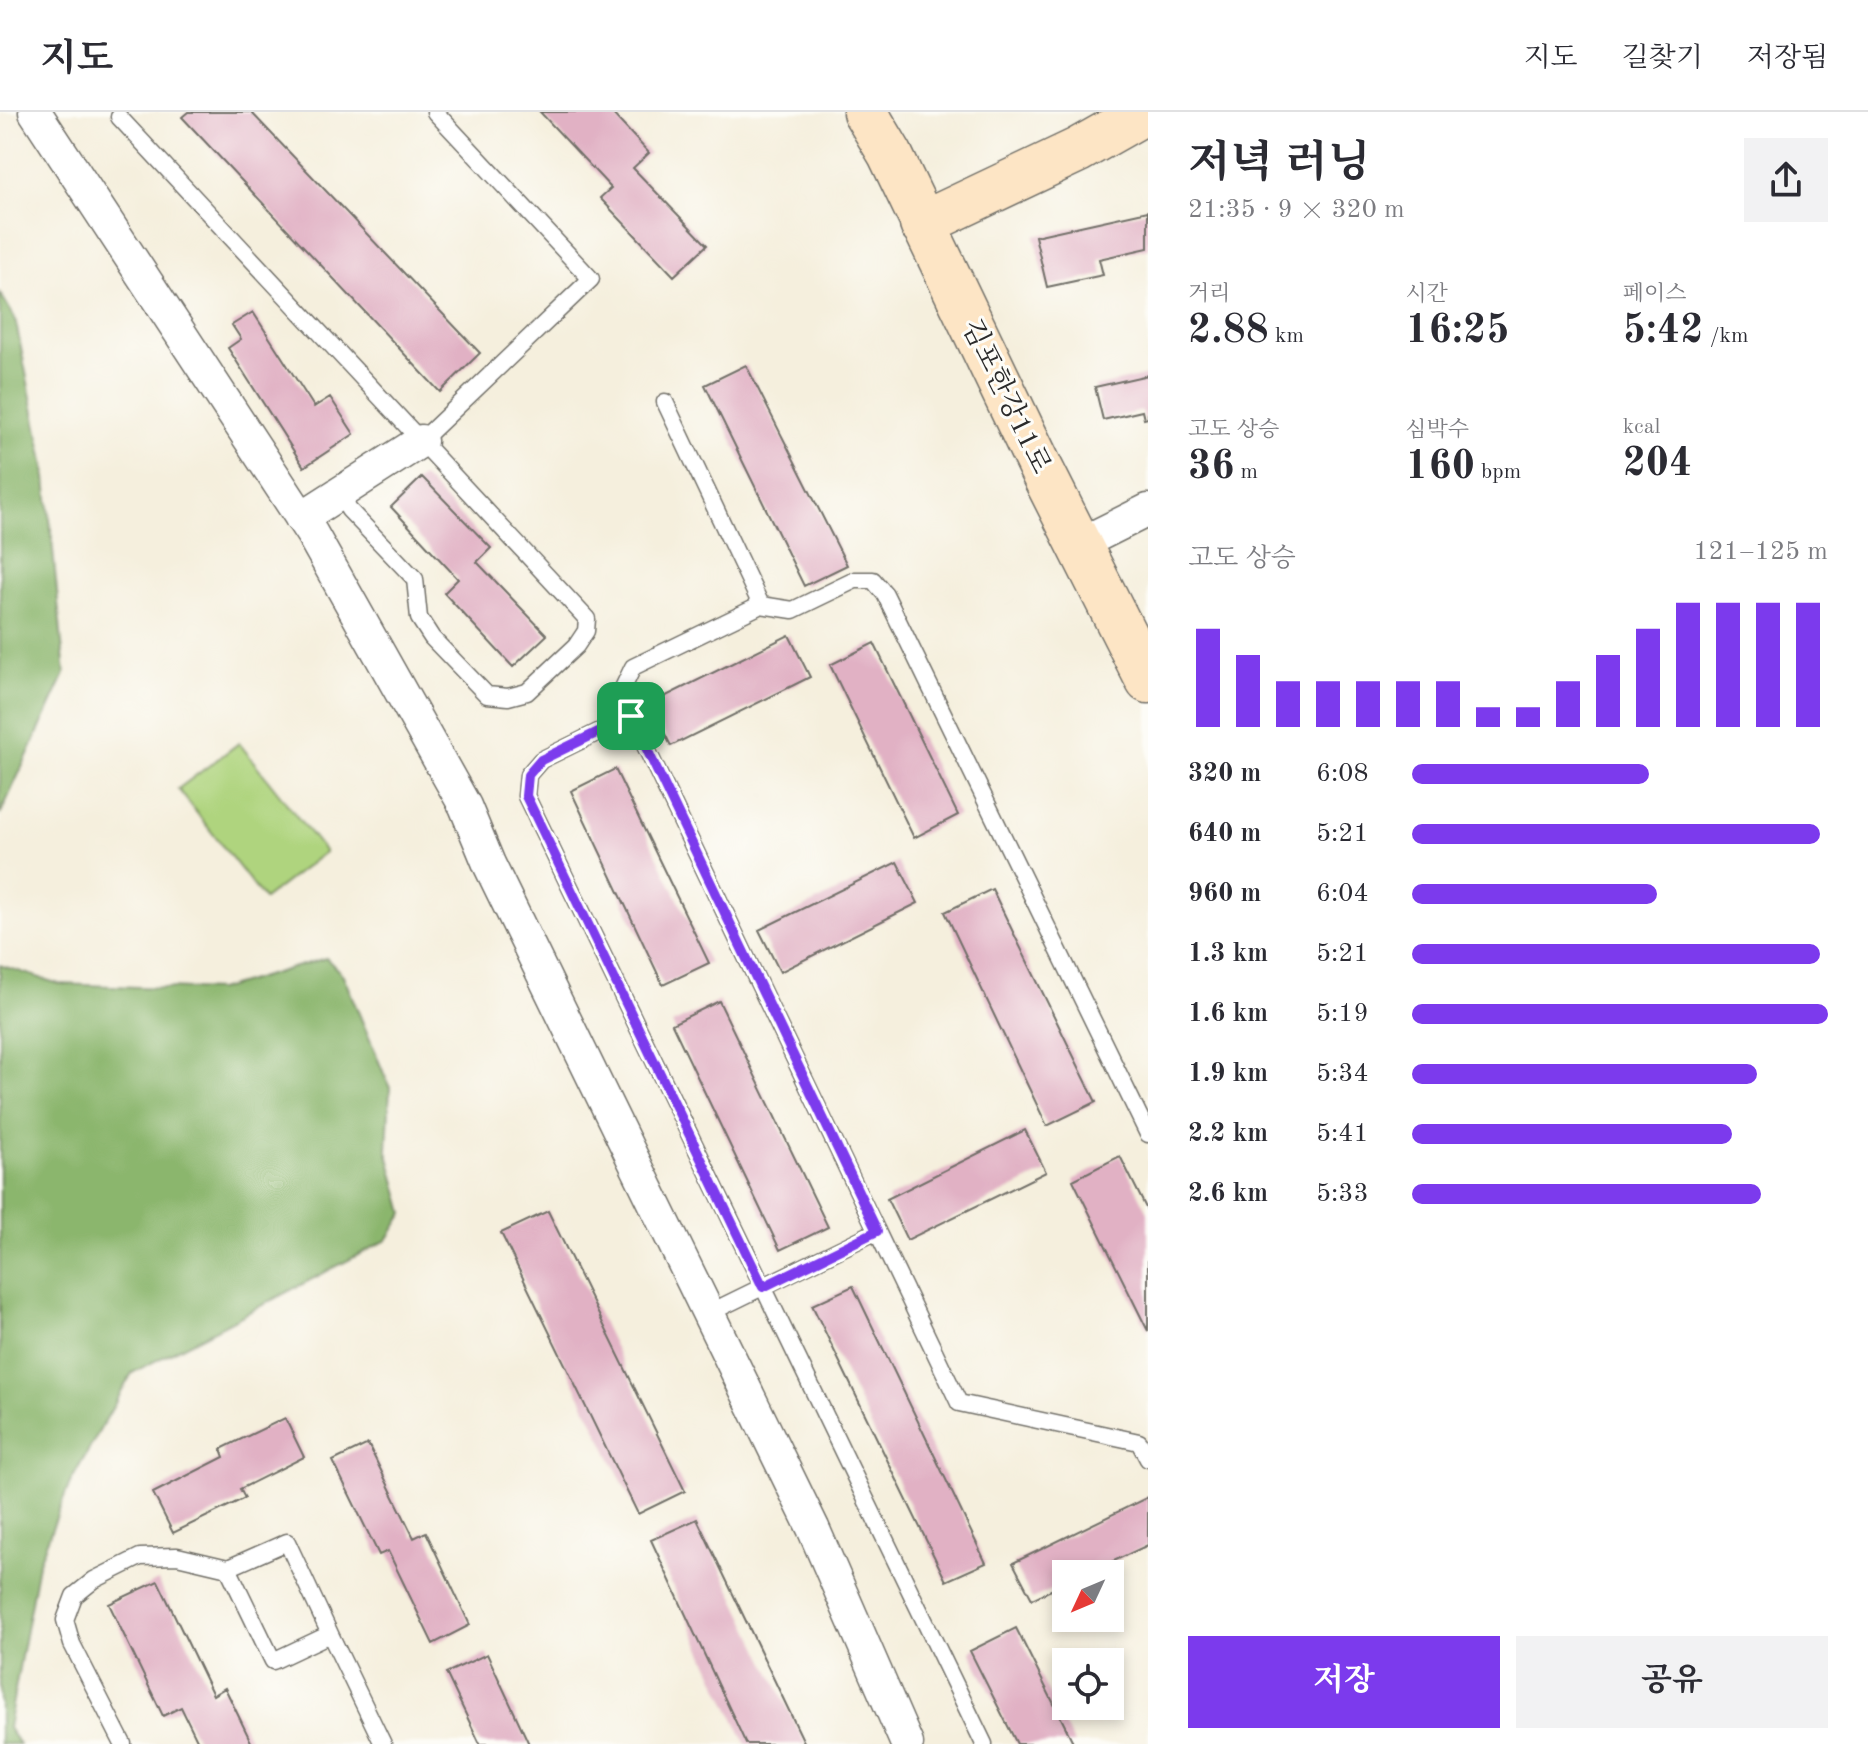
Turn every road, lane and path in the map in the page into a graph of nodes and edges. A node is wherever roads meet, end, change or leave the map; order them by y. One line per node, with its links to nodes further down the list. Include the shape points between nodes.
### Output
1 (35, 112): 12 (street)
2 (435, 112): 9 (lane, via 591,279)
3 (865, 112): 7 (street, 김포한강11로)
4 (878, 112): 7 (street, 김포한강11로, via 902,153)
5 (1145, 112): 7 (street)
6 (119, 117): 9 (lane)
7 (928, 222): 13 (street, 김포한강11로); 16 (street, 김포한강11로, via 1041,469)
8 (665, 402): 14 (lane)
9 (421, 441): 10 (street); 10 (lane, via 587,619 576,646 527,692 487,695 432,638 419,618 415,579)
10 (339, 493): 12 (street)
11 (1148, 510): 13 (street)
12 (301, 518): 21 (street, via 465,806)
13 (1088, 540): 15 (street, 김포한강11로)
14 (761, 605): 17 (lane, via 633,667 623,688); 18 (lane, via 793,610 855,580 873,580 885,594)
15 (1148, 661)
16 (1148, 681)
17 (631, 716): 19 (lane); 20 (lane, via 541,760 528,775 526,796)
18 (1148, 1134)
19 (877, 1231): 20 (lane); 22 (lane, via 959,1403 1139,1442)
20 (763, 1287): 21 (lane); 28 (lane)
21 (709, 1313): 27 (street, via 813,1528)
22 (1148, 1459)
23 (228, 1568): 24 (lane, via 287,1542); 24 (lane, via 273,1661); 25 (lane, via 177,1556 140,1557 74,1596 65,1620 72,1644)
24 (330, 1634): 26 (lane)
25 (123, 1744)
26 (383, 1744)
27 (907, 1744)
28 (984, 1744)

